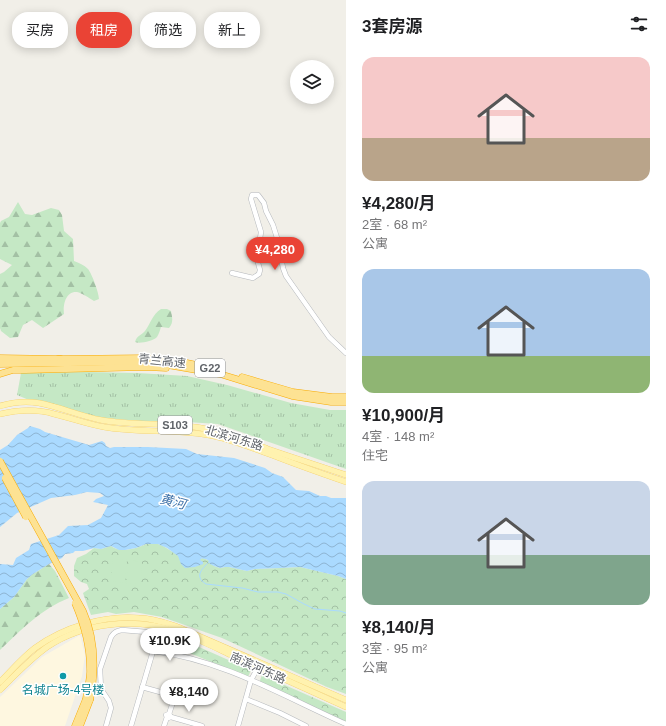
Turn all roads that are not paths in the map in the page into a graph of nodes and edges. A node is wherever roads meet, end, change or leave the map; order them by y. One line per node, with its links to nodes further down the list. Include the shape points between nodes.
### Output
1 (232, 273): 2 (street, via 253,278 259,274 257,259 261,232 251,199 252,195 258,195 273,225 286,276 329,337)
2 (346, 353)
3 (0, 358): 4 (highway)
4 (71, 359): 5 (highway); 9 (highway, 青兰高速 / G22, via 144,358 182,362 221,370 293,392)
5 (0, 361)
6 (0, 364): 7 (highway, via 138,362)
7 (193, 369): 8 (highway, via 147,367 13,370); 10 (highway, 青兰高速 / G22, via 220,374 292,396)
8 (0, 374)
9 (346, 397)
10 (346, 402)
11 (0, 406): 15 (main road, 北滨河东路 / S103, via 16,402 34,402 108,421 202,428)
12 (0, 414): 16 (main road, 北滨河东路 / S103, via 42,412 114,428 214,436)
13 (0, 461): 26 (highway, bridge, via 88,622 95,669)
14 (0, 469): 26 (highway, bridge, via 82,620 89,645 91,669)
15 (346, 475)
16 (346, 482)
17 (160, 627): 18 (street); 20 (main road, 南滨河东路); 24 (main road, 南滨河东路, via 113,624 86,629 65,637 27,663)
18 (159, 633): 19 (street); 33 (street, via 122,630 114,632 111,637 100,669 101,689 111,708)
19 (153, 651): 21 (street, via 191,658); 23 (street)
20 (259, 665): 21 (street); 22 (main road, 南滨河东路, via 178,626 140,618 112,618 85,624 50,638 35,648); 27 (main road, 南滨河东路); 28 (main road, 南滨河东路)
21 (252, 680): 25 (street); 30 (street)
22 (0, 682)
23 (142, 687): 29 (street, via 176,696); 34 (street)
24 (0, 690)
25 (246, 699): 37 (street); 38 (street)
26 (88, 700): 31 (highway); 32 (highway)
27 (346, 700)
28 (346, 707)
29 (169, 716): 35 (street); 36 (street)
30 (346, 724)
31 (75, 726)
32 (80, 726)
33 (106, 726)
34 (131, 726)
35 (164, 726)
36 (202, 726)
37 (238, 726)
38 (306, 726)

